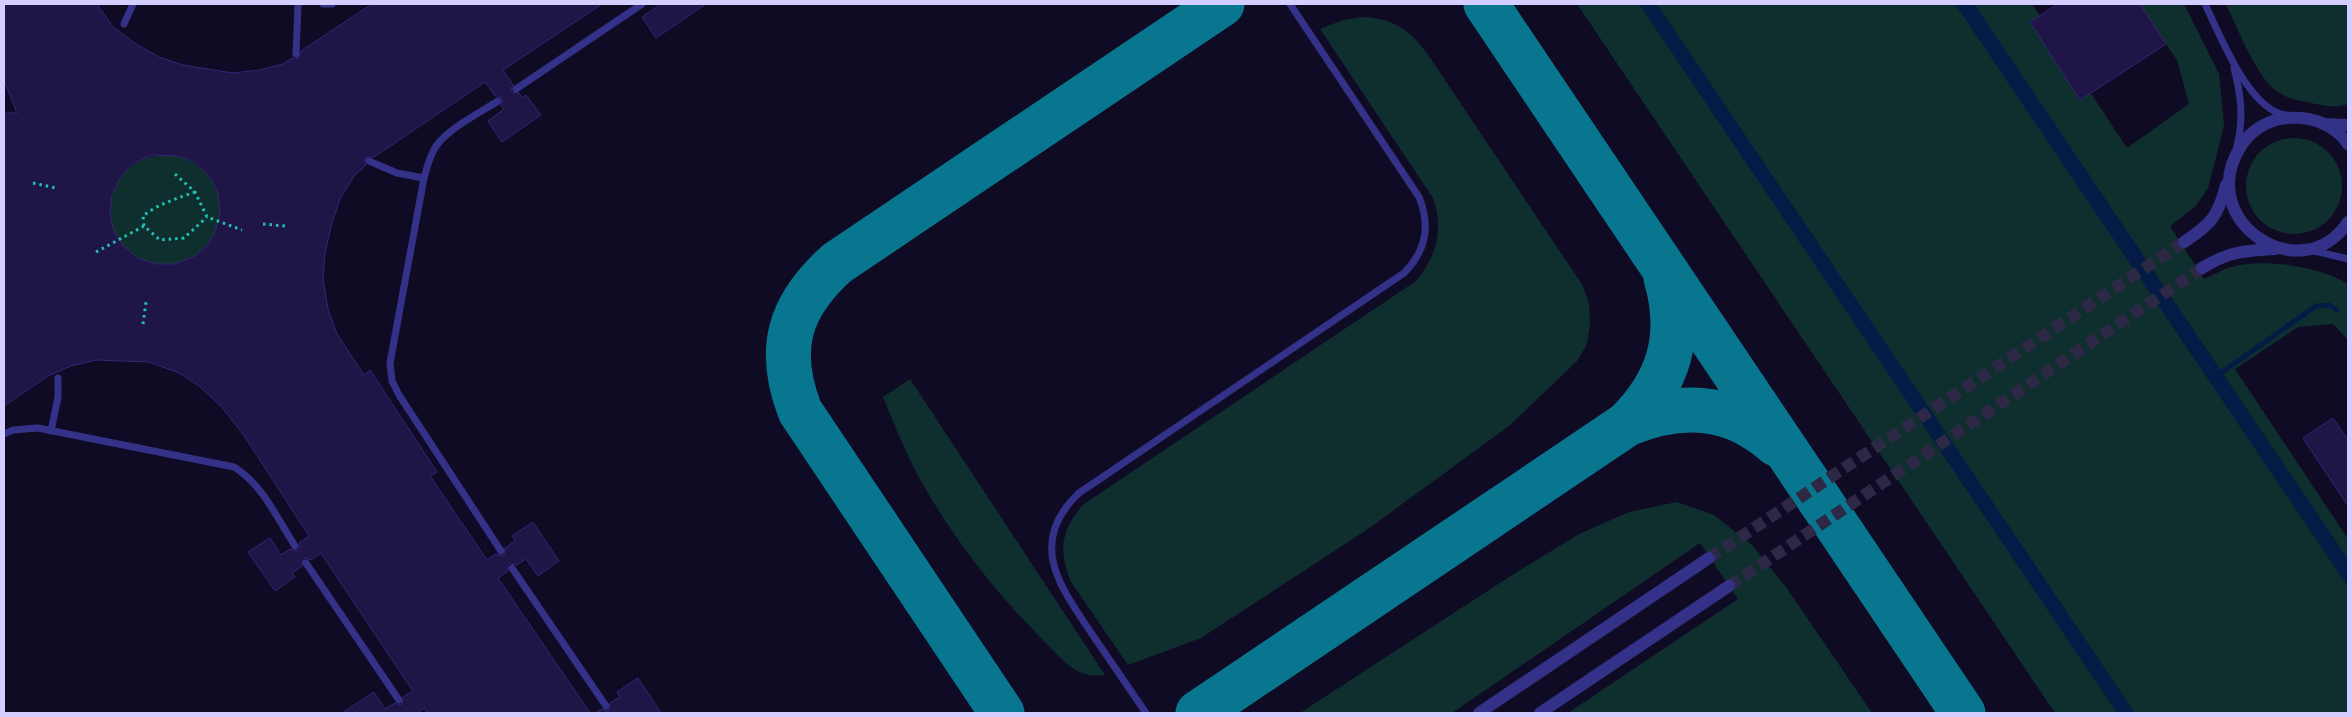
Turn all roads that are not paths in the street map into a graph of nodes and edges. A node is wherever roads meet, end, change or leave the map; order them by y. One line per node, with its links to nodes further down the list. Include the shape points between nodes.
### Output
1 (133, 4): 8 (lane)
2 (298, 4): 9 (lane)
3 (323, 4): 4 (lane)
4 (332, 4)
5 (642, 4): 11 (lane)
6 (1290, 4): 37 (lane, via 1420,197 1426,219 1424,242 1404,273 1079,493 1059,517 1054,530 1052,557 1059,584)
7 (2204, 4): 10 (lane)
8 (124, 24)
9 (296, 54)
10 (2232, 60): 13 (lane, via 2267,107 2282,115); 16 (lane, via 2242,96)
11 (516, 89)
12 (498, 101): 19 (lane, via 438,143)
13 (2305, 118): 14 (street, via 2330,125); 15 (street, via 2329,126); 16 (street, via 2280,118 2261,126 2246,139)
14 (2348, 125)
15 (2348, 144)
16 (2235, 156): 18 (street)
17 (369, 161): 19 (lane, via 397,173)
18 (2230, 173): 21 (street, via 2214,218); 22 (street, via 2229,193 2235,212 2246,229 2262,242)
19 (424, 178): 30 (lane, via 392,346 392,381)
20 (2348, 222): 23 (street, via 2327,242)
21 (2184, 242)
22 (2280, 249): 23 (street); 25 (street, via 2234,252)
23 (2306, 250): 24 (lane)
24 (2348, 260)
25 (2202, 268)
26 (58, 378): 27 (lane)
27 (51, 431): 28 (lane, via 38,428); 29 (lane, via 234,467 247,474 256,485)
28 (4, 434)
29 (295, 546)
30 (501, 551)
31 (1709, 558): 38 (street)
32 (306, 563): 35 (lane)
33 (512, 568): 36 (lane)
34 (1729, 586): 39 (street)
35 (399, 700)
36 (606, 706)
37 (1146, 713)
38 (1479, 713)
39 (1540, 713)

